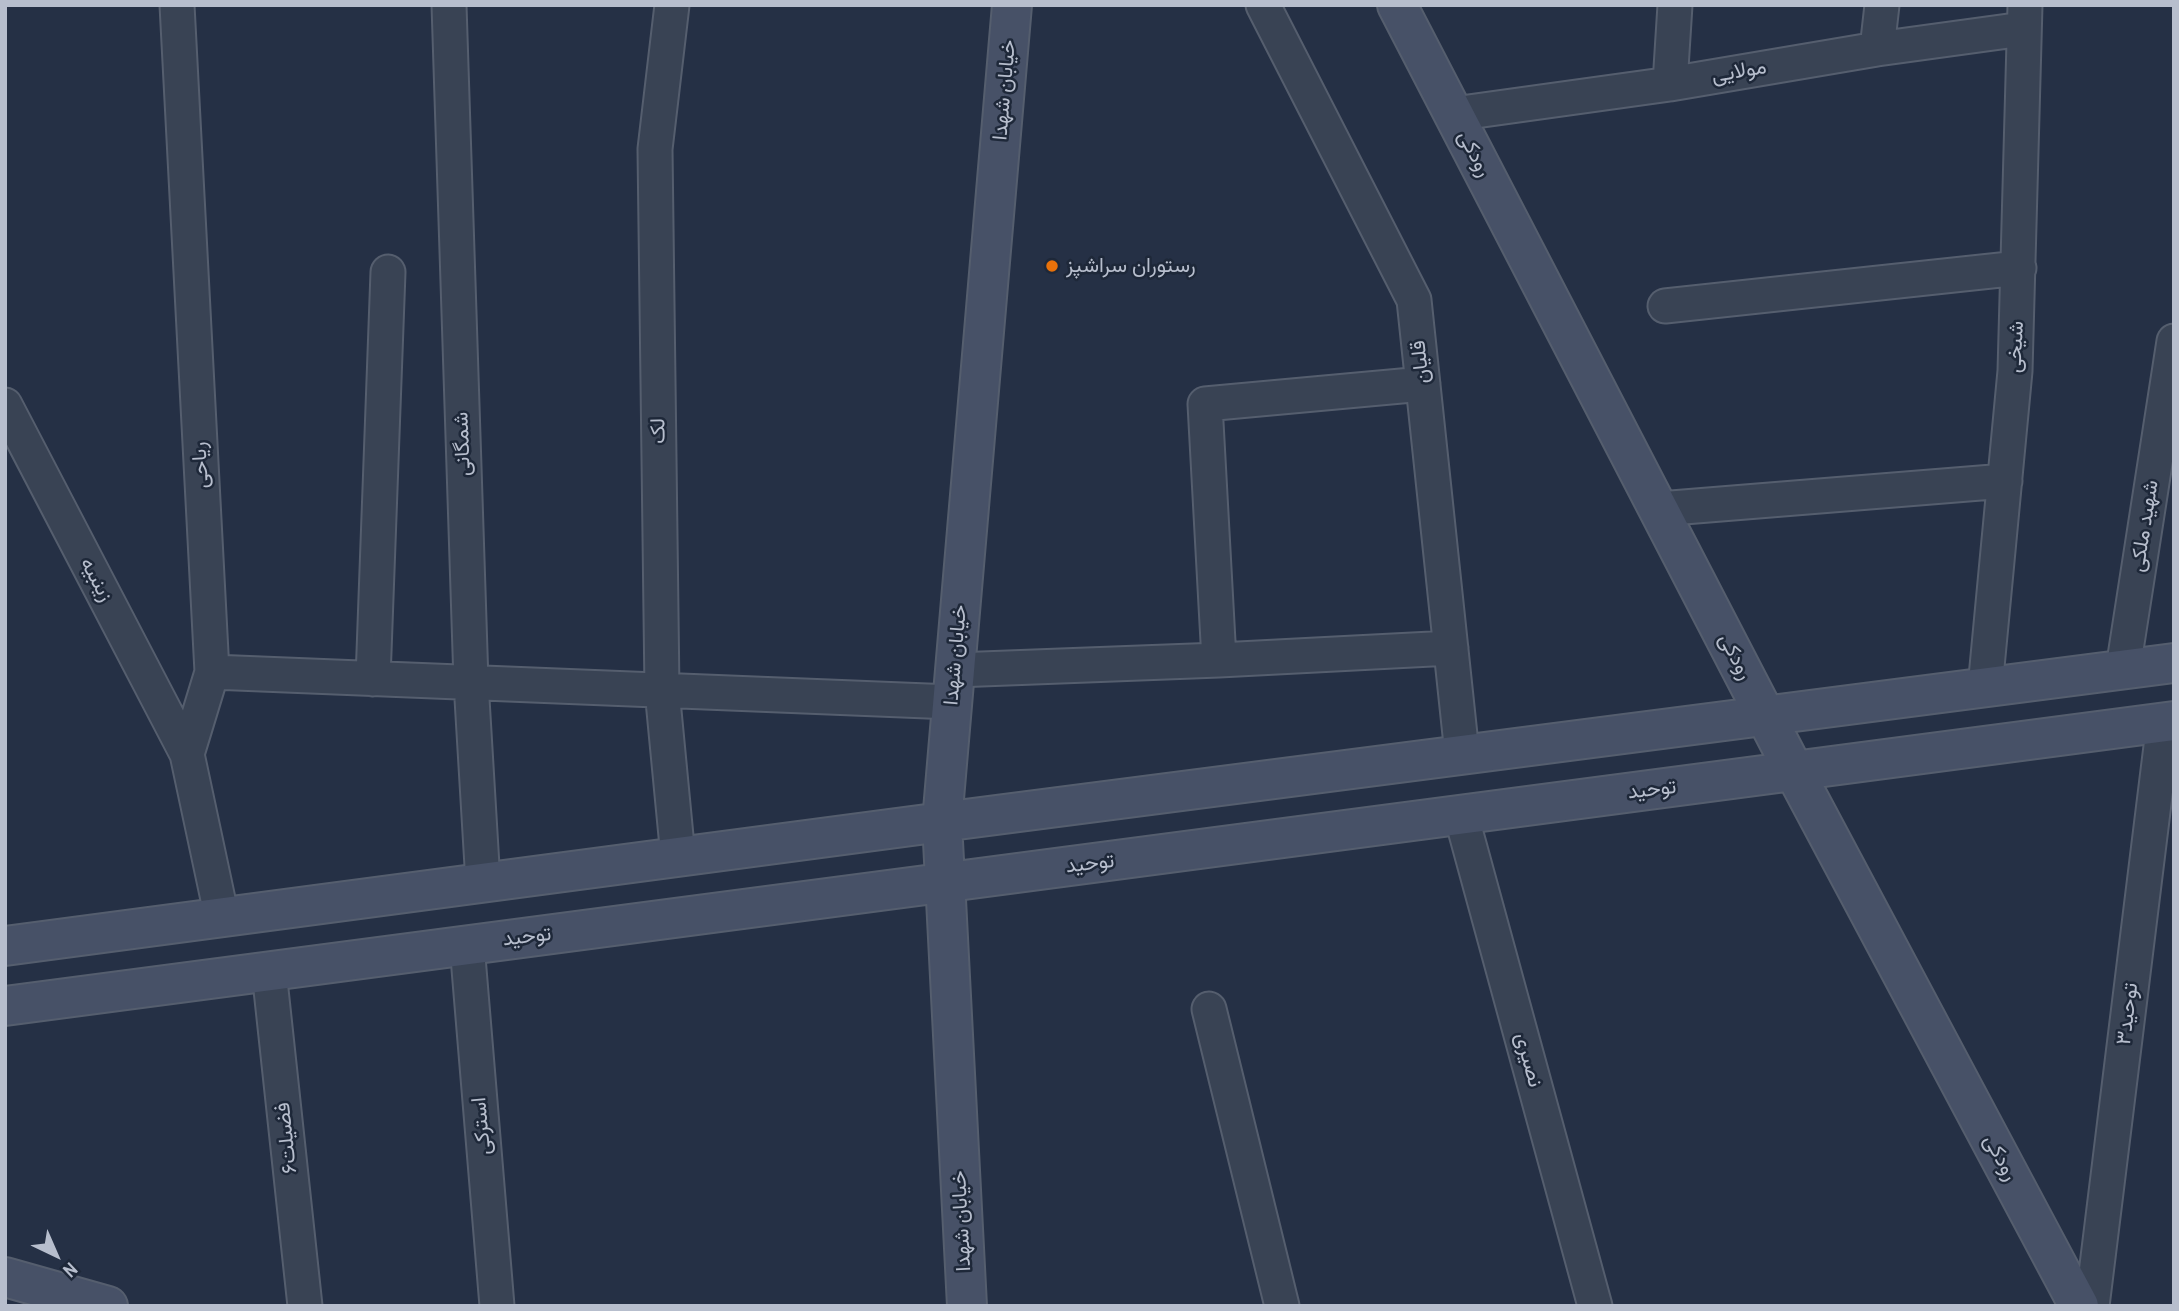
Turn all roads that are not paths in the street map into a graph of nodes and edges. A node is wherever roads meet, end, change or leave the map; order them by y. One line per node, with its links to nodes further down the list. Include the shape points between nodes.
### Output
1 (177, 5): 25 (street, ریاحی)
2 (449, 5): 27 (street, شمگانی)
3 (672, 5): 30 (street, لک, via 655,149)
4 (1012, 5): 28 (main road, خیابان شهدا)
5 (1263, 5): 17 (street, قلیان, via 1414,300)
6 (1397, 5): 12 (main road, رودکی)
7 (1675, 5): 11 (street)
8 (1882, 5): 10 (street)
9 (2024, 17): 10 (street, مولایی); 13 (street, شیخی)
10 (1877, 49): 11 (street, مولایی)
11 (1670, 84): 12 (street, مولایی)
12 (1454, 114): 20 (main road, رودکی)
13 (2019, 268): 15 (street); 19 (street, شیخی)
14 (388, 272): 26 (street)
15 (1665, 306)
16 (2174, 341): 24 (street, شهید ملکی)
17 (1423, 384): 21 (street, قلیان); 22 (street, via 1205,404)
18 (5, 405): 33 (street, زینبیه)
19 (2005, 481): 20 (street); 29 (street, شیخی)
20 (1659, 509): 31 (main road, رودکی)
21 (1451, 648): 22 (street); 34 (street, قلیان)
22 (1219, 660): 28 (street)
23 (2174, 663): 24 (main road)
24 (2123, 669): 29 (main road)
25 (212, 672): 26 (street); 33 (street, ریاحی)
26 (373, 679): 27 (street)
27 (471, 682): 30 (street); 39 (street, شمگانی)
28 (953, 686): 30 (street); 37 (main road, خیابان شهدا)
29 (1985, 688): 31 (main road)
30 (662, 690): 38 (street, لک)
31 (1765, 715): 34 (main road); 35 (main road, رودکی)
32 (2169, 721): 35 (main road, توحید); 55 (street, توحید۳)
33 (187, 754): 41 (street, ریاحی)
34 (1462, 754): 37 (main road)
35 (1794, 771): 36 (main road, توحید); 54 (main road, رودکی)
36 (1461, 815): 40 (main road, توحید); 53 (street, نصیری)
37 (942, 822): 38 (main road); 40 (main road, خیابان شهدا)
38 (678, 857): 39 (main road)
39 (483, 883): 41 (main road)
40 (946, 883): 42 (main road, توحید); 51 (main road, خیابان شهدا)
41 (222, 918): 43 (main road)
42 (467, 945): 44 (main road, توحید); 50 (street, استرکی)
43 (5, 946)
44 (269, 971): 45 (main road, توحید); 49 (street, فضیلت۶)
45 (5, 1006)
46 (1209, 1009): 52 (street)
47 (5, 1277): 48 (main road)
48 (108, 1306)
49 (305, 1306)
50 (497, 1306)
51 (967, 1306)
52 (1282, 1306)
53 (1595, 1306)
54 (2079, 1306)
55 (2092, 1306)

